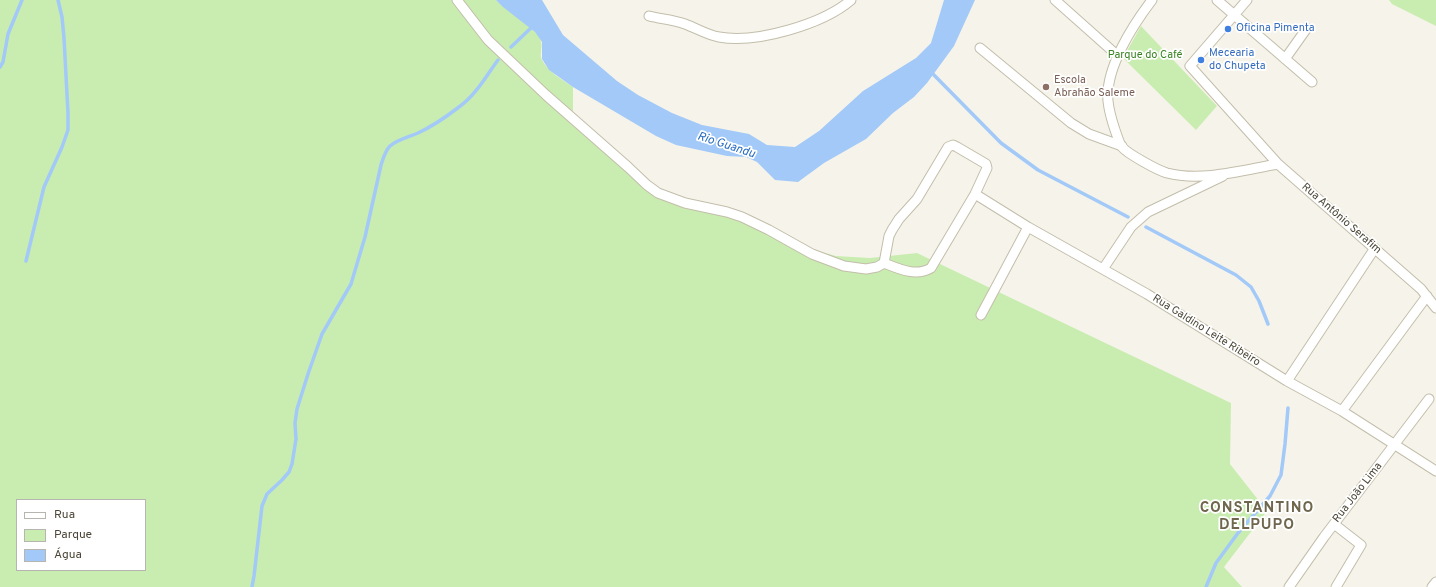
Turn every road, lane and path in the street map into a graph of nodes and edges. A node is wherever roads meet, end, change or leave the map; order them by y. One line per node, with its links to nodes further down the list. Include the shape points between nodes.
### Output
1 (457, 0): 20 (street, via 488,40 653,190 685,203 742,217 812,254 844,266 872,268)
2 (851, 0): 8 (street, via 842,8 791,29 741,39 718,37 683,24)
3 (1055, 0): 11 (street)
4 (1152, 0): 11 (street)
5 (1217, 0): 7 (street)
6 (1247, 0): 7 (street)
7 (1234, 14): 12 (street); 15 (street, Rua Antônio Serafim, via 1190,66)
8 (649, 16)
9 (1307, 28): 12 (street)
10 (980, 48): 14 (street, via 1071,123 1089,134)
11 (1118, 56): 14 (street, via 1108,100 1112,121)
12 (1285, 59): 13 (street)
13 (1312, 82)
14 (1122, 146): 16 (street, via 1139,159 1166,172 1206,176)
15 (1278, 164): 16 (street); 19 (street, Rua Antônio Serafim)
16 (1231, 172): 21 (street, via 1148,212 1131,227)
17 (974, 194): 18 (street, Rua Galdino Leite Ribeiro); 20 (street, via 931,268 914,272); 20 (street, via 987,165 958,147 949,146 917,199 892,230)
18 (1028, 227): 21 (street, Rua Galdino Leite Ribeiro); 24 (street)
19 (1375, 248): 22 (street, Rua Antônio Serafim); 25 (street)
20 (884, 263)
21 (1103, 269): 25 (street, Rua Galdino Leite Ribeiro)
22 (1427, 296): 23 (street, Rua Antônio Serafim); 27 (street)
23 (1436, 308)
24 (981, 315)
25 (1287, 381): 27 (street, Rua Galdino Leite Ribeiro)
26 (1429, 399): 28 (street, Rua João Lima)
27 (1342, 411): 28 (street, Rua Galdino Leite Ribeiro)
28 (1396, 445): 29 (street, Rua Galdino Leite Ribeiro); 30 (street, Rua João Lima)
29 (1436, 471)
30 (1334, 524): 32 (street, Rua João Lima); 33 (street, via 1361,545)
31 (1436, 582): 34 (street)
32 (1289, 587)
33 (1336, 587)
34 (1432, 587)

